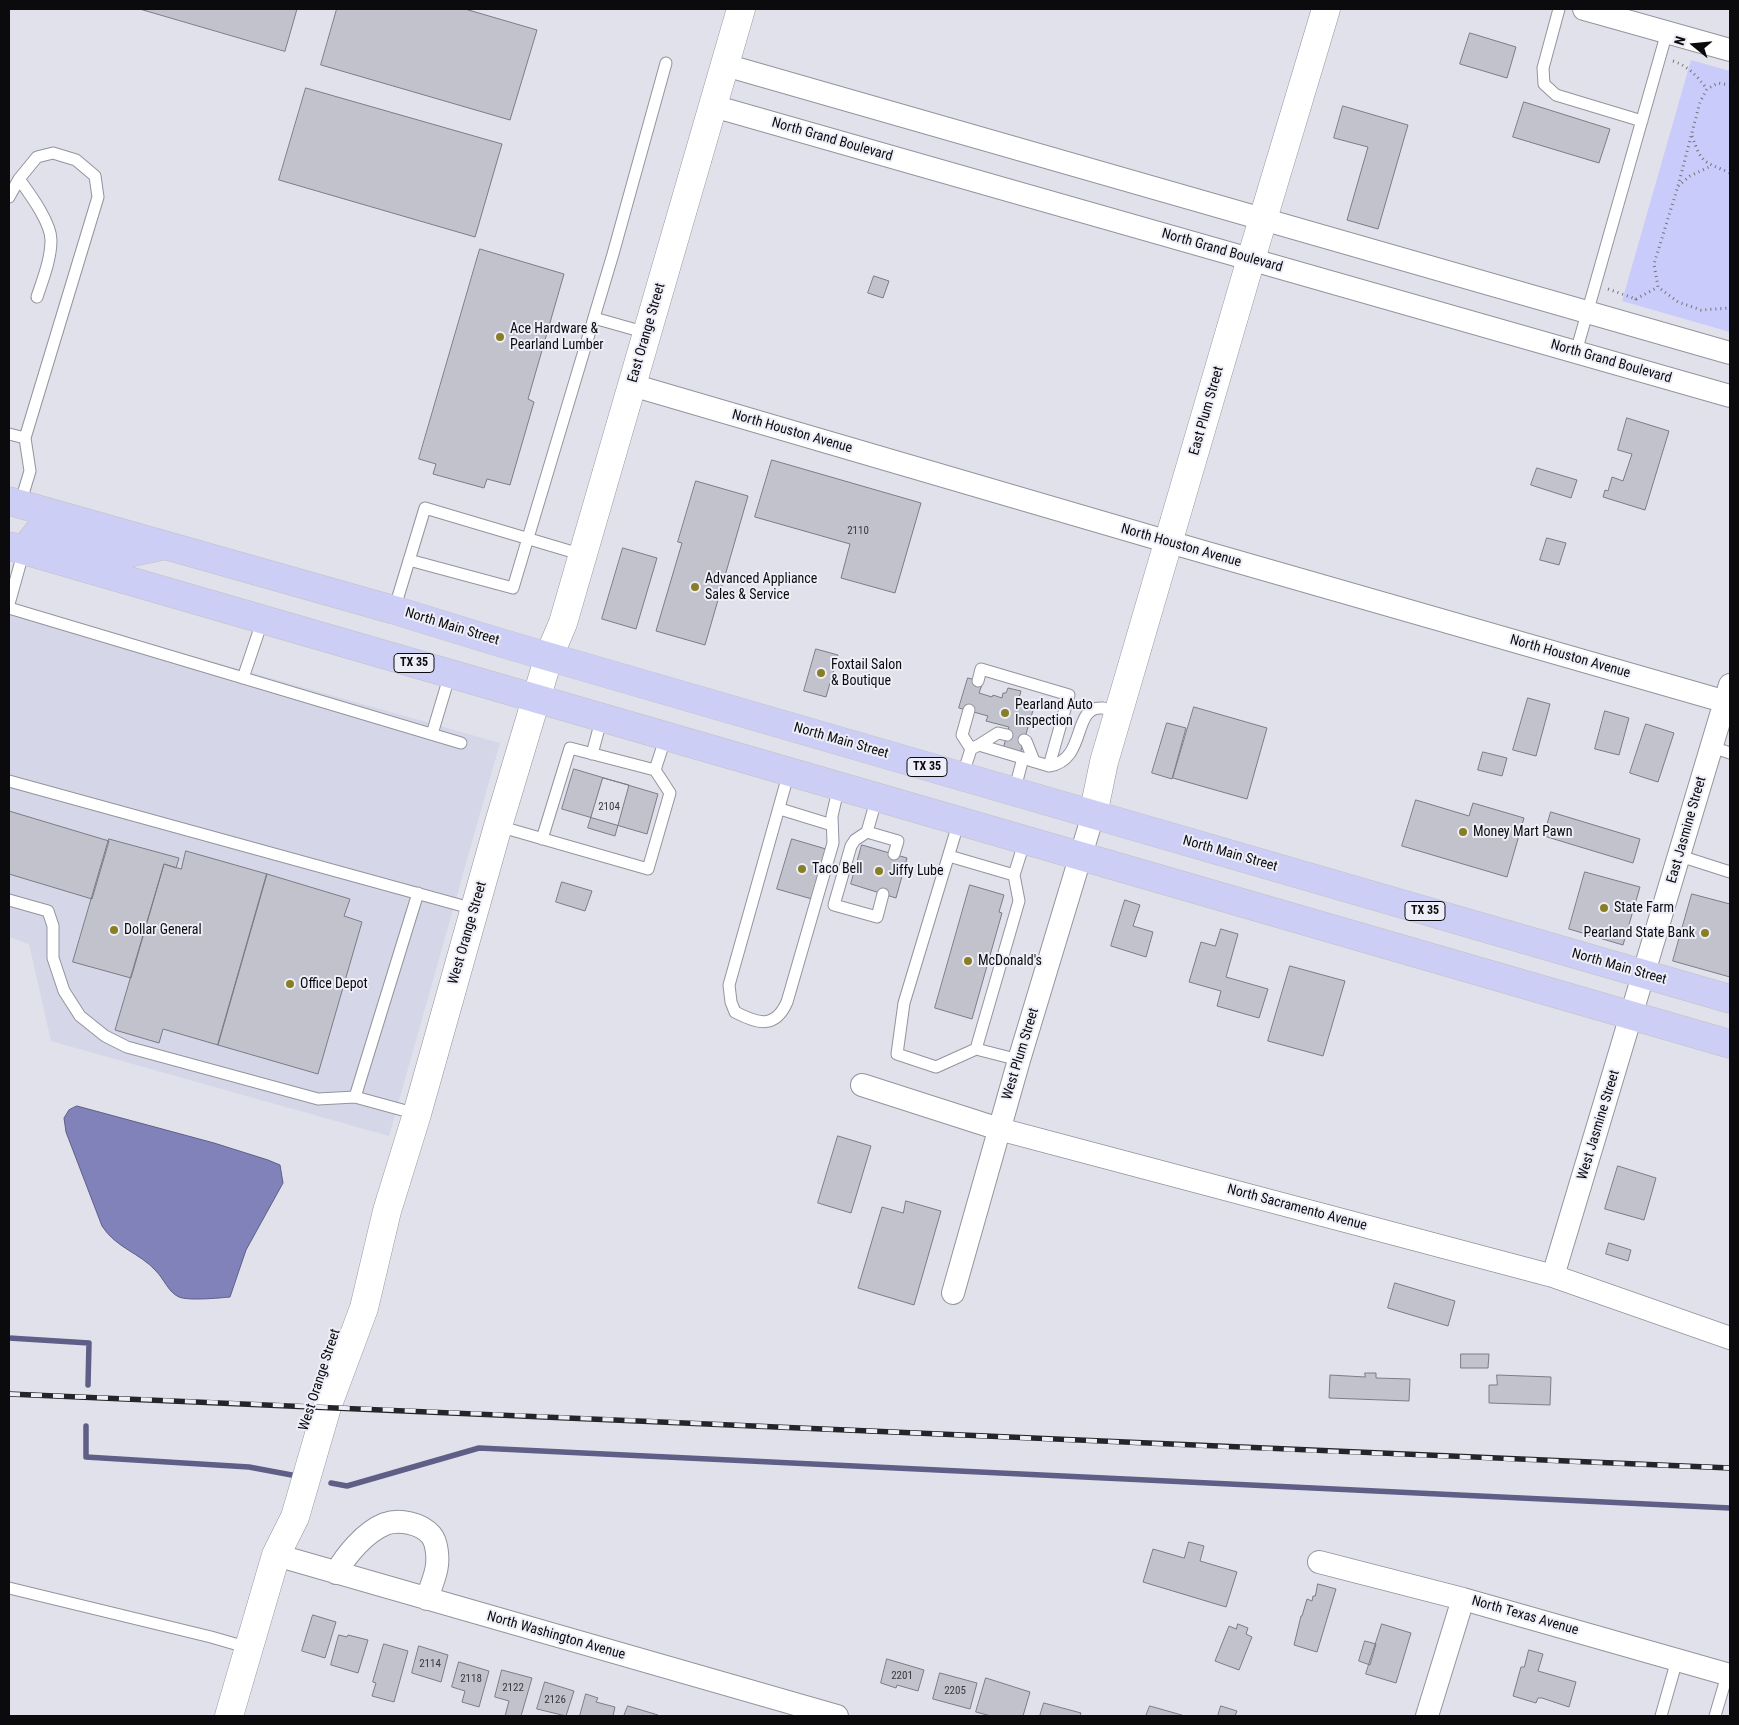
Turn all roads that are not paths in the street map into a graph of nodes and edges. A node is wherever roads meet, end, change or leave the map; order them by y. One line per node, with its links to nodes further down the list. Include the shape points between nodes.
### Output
1 (741, 9): 8 (street, East Orange Street)
2 (1326, 9): 13 (street, East Plum Street)
3 (1559, 9): 10 (lane, via 1544,68 1544,84 1556,95)
4 (1584, 9): 5 (street)
5 (1667, 32): 6 (street); 10 (lane)
6 (1730, 50)
7 (666, 64): 17 (lane)
8 (725, 66): 9 (street, East Orange Street); 13 (street)
9 (713, 106): 14 (street, North Grand Boulevard); 18 (street, East Orange Street)
10 (1642, 121): 16 (lane)
11 (18, 179): 12 (lane); 15 (lane, via 41,210 52,238); 24 (lane, via 37,157 52,153 76,160 95,176 98,197)
12 (9, 197)
13 (1263, 219): 14 (street, East Plum Street); 16 (street)
14 (1251, 259): 19 (street, North Grand Boulevard); 27 (street, East Plum Street)
15 (38, 297)
16 (1587, 312): 19 (lane); 20 (street)
17 (594, 318): 18 (lane); 26 (lane)
18 (647, 333): 21 (street, East Orange Street)
19 (1576, 352): 22 (street, North Grand Boulevard)
20 (1730, 353)
21 (632, 385): 27 (street, North Houston Avenue); 30 (street, East Orange Street)
22 (1730, 396)
23 (9, 434): 24 (lane)
24 (25, 438): 25 (lane, via 30,471)
25 (18, 507): 28 (main road, North Main Street / TX 35)
26 (528, 539): 30 (lane); 31 (lane, via 513,588); 31 (lane, via 425,508)
27 (1169, 542): 40 (street, North Houston Avenue); 43 (street, East Plum Street)
28 (166, 546): 29 (main road, via 124,554 38,532); 34 (main road, North Main Street / TX 35)
29 (16, 548): 32 (lane); 35 (main road, TX 35)
30 (583, 555): 36 (street, East Orange Street, via 563,623)
31 (409, 560): 34 (lane)
32 (9, 604)
33 (9, 608): 38 (lane)
34 (394, 610): 36 (main road, North Main Street / TX 35)
35 (263, 619): 37 (main road, TX 35); 38 (lane)
36 (549, 656): 41 (street, West Orange Street); 57 (main road, North Main Street / TX 35)
37 (450, 674): 41 (main road, TX 35); 45 (lane)
38 (243, 678): 45 (lane)
39 (978, 681): 54 (lane, via 981,669 1069,695)
40 (1729, 696): 51 (street, East Jasmine Street)
41 (536, 698): 44 (main road, TX 35); 66 (street, West Orange Street)
42 (969, 710): 50 (lane, via 962,735)
43 (1118, 712): 54 (lane, via 1103,708 1087,714 1072,752 1063,761); 63 (street, East Plum Street)
44 (602, 717): 47 (main road, TX 35); 52 (lane)
45 (432, 734): 49 (lane)
46 (1007, 735): 50 (lane, via 998,733)
47 (666, 736): 55 (lane); 56 (main road, TX 35)
48 (1024, 740): 53 (lane)
49 (461, 742)
50 (975, 747): 53 (lane); 57 (lane)
51 (1721, 750): 73 (street, East Jasmine Street)
52 (592, 754): 55 (lane); 68 (lane, via 570,748)
53 (1029, 760): 54 (lane); 60 (lane)
54 (1049, 766)
55 (655, 770): 68 (lane, via 670,792 648,869)
56 (789, 772): 59 (main road, TX 35); 62 (lane)
57 (962, 777): 60 (main road, North Main Street / TX 35)
58 (9, 781): 76 (lane)
59 (839, 786): 61 (main road, TX 35); 65 (lane)
60 (1014, 792): 63 (main road, North Main Street / TX 35)
61 (877, 797): 64 (main road, TX 35); 67 (lane)
62 (780, 809): 65 (lane); 65 (lane, via 729,985 735,1012 756,1021 775,1020 787,1002 833,843)
63 (1092, 815): 72 (street, West Plum Street); 80 (main road, North Main Street / TX 35)
64 (959, 821): 69 (main road, TX 35); 71 (lane)
65 (832, 825)
66 (498, 826): 68 (lane); 79 (street, West Orange Street)
67 (867, 832): 70 (lane, via 898,841); 77 (lane, via 852,846 834,905 877,916)
68 (542, 839)
69 (1025, 840): 72 (main road, TX 35); 75 (lane)
70 (894, 854)
71 (949, 856): 75 (lane); 84 (lane, via 904,1003 897,1054 936,1067)
72 (1080, 856): 82 (main road, TX 35); 85 (street, West Plum Street)
73 (1680, 856): 74 (lane); 80 (street, East Jasmine Street)
74 (1730, 872)
75 (1014, 875): 84 (lane, via 1020,901)
76 (418, 893): 79 (lane); 87 (lane)
77 (884, 894)
78 (9, 900): 87 (lane, via 48,911 53,926 53,958 64,991 80,1016 105,1036 127,1047 318,1099)
79 (474, 909): 88 (street, West Orange Street)
80 (1644, 974): 81 (main road, North Main Street / TX 35); 82 (street, West Jasmine Street)
81 (1730, 999)
82 (1632, 1016): 83 (main road, TX 35); 90 (street, West Jasmine Street)
83 (1730, 1044)
84 (976, 1049): 85 (lane)
85 (1019, 1060): 89 (street, West Plum Street)
86 (862, 1085): 89 (street, North Sacramento Avenue)
87 (355, 1097): 88 (lane)
88 (416, 1114): 93 (street, West Orange Street, via 387,1211 329,1350 279,1512)
89 (998, 1129): 90 (street, North Sacramento Avenue); 91 (street, West Plum Street)
90 (1553, 1276): 92 (street, North Sacramento Avenue)
91 (953, 1293)
92 (1730, 1338)
93 (276, 1555): 95 (street, North Washington Avenue); 99 (street, West Orange Street)
94 (1320, 1562): 98 (street, North Texas Avenue)
95 (336, 1573): 97 (street, North Washington Avenue); 97 (street, via 345,1557 372,1531 385,1524 400,1522 420,1526 432,1536 437,1552 437,1566)
96 (9, 1588): 99 (lane)
97 (427, 1599): 103 (street, North Washington Avenue)
98 (1463, 1599): 100 (street, North Texas Avenue); 104 (street)
99 (249, 1648): 102 (street, West Orange Street)
100 (1676, 1660): 101 (street, North Texas Avenue); 105 (lane)
101 (1729, 1671): 106 (lane)
102 (229, 1716)
103 (833, 1716)
104 (1427, 1716)
105 (1661, 1716)
106 (1715, 1716)

